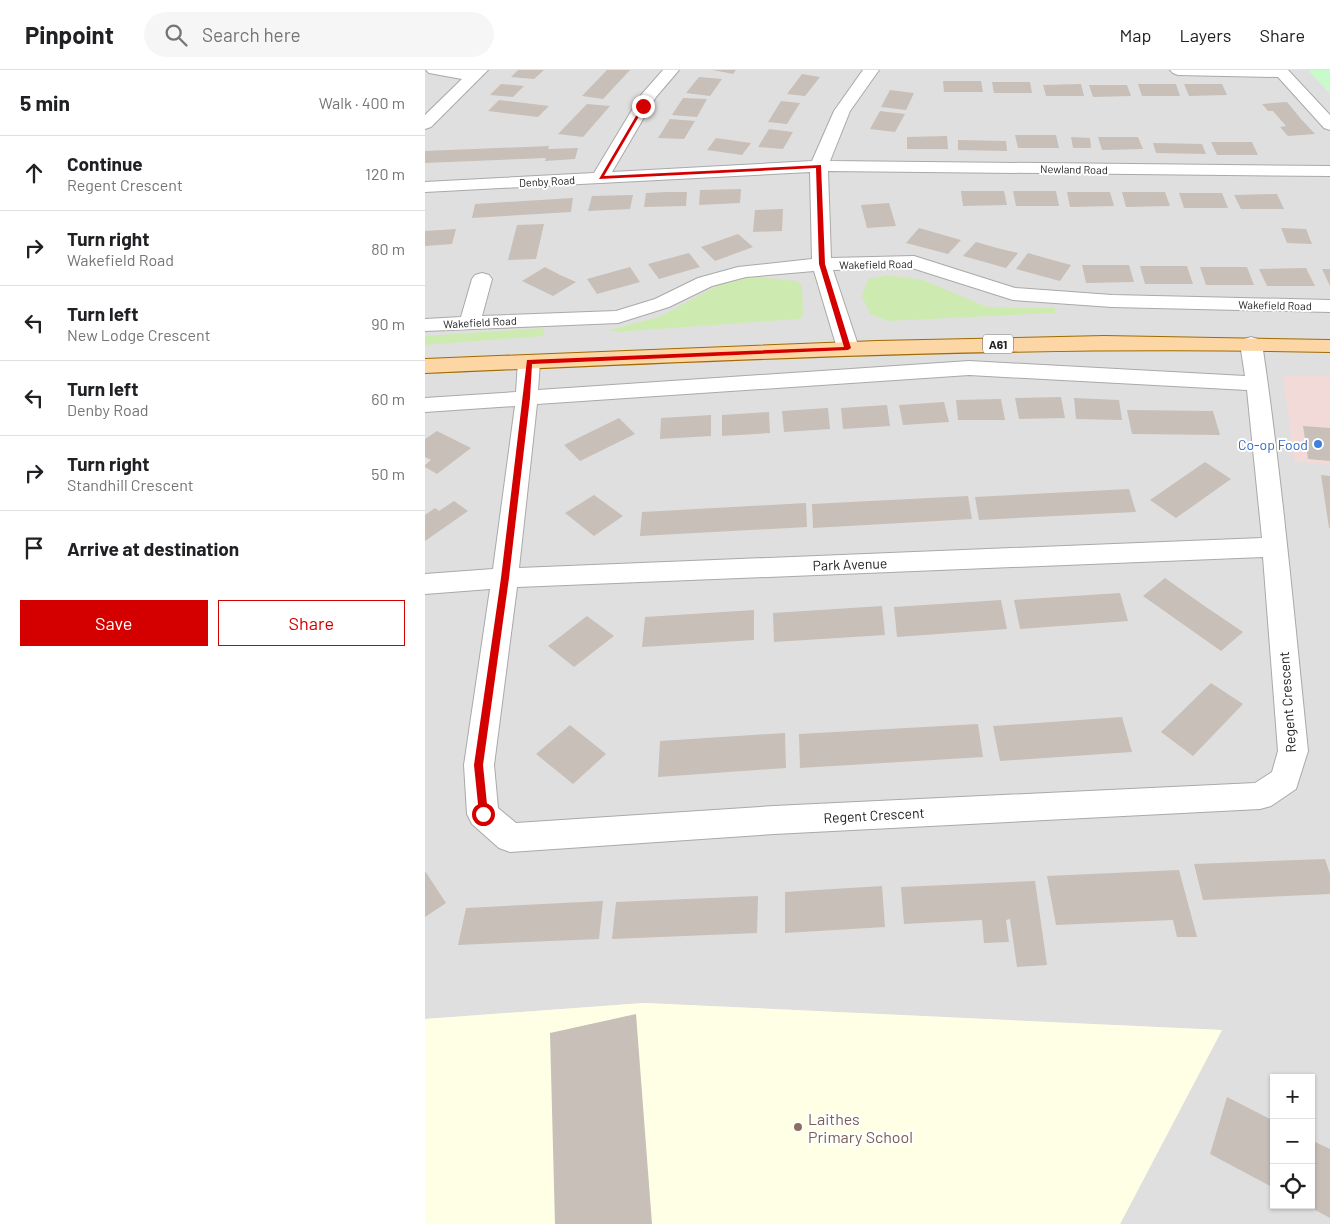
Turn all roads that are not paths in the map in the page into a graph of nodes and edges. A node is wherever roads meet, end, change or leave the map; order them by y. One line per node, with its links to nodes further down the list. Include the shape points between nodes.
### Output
1 (434, 70): 6 (street)
2 (671, 70): 11 (street, via 649,95)
3 (871, 70): 9 (street, via 842,111)
4 (1177, 70): 5 (street)
5 (1281, 71): 8 (street)
6 (476, 73): 7 (street)
7 (425, 124)
8 (1330, 125)
9 (819, 166): 10 (street, Newland Road); 11 (street, Denby Road); 13 (street)
10 (1330, 171)
11 (601, 178): 12 (street, Denby Road)
12 (425, 187)
13 (822, 264): 15 (street, Wakefield Road, via 913,262 1013,294 1112,301); 16 (street, Wakefield Road, via 745,271 705,282 662,303 617,317); 20 (street)
14 (482, 278): 16 (street)
15 (1330, 306)
16 (470, 322): 17 (street, Wakefield Road)
17 (425, 325)
18 (1251, 343): 19 (main road, A61); 20 (main road, A61, via 1045,342); 23 (street, Regent Crescent)
19 (1330, 346)
20 (848, 348): 21 (main road, A61)
21 (529, 362): 22 (main road, A61); 24 (street, Regent Crescent)
22 (425, 366)
23 (1257, 384): 24 (street, via 969,368); 26 (street, Regent Crescent)
24 (527, 398): 25 (street); 27 (street, Regent Crescent)
25 (425, 405)
26 (1274, 547): 27 (street, Park Avenue); 27 (street, Regent Crescent, via 1293,751 1285,780 1260,796 774,820 510,838 483,814 479,765)
27 (505, 578): 28 (street, Park Avenue)
28 (425, 584)

